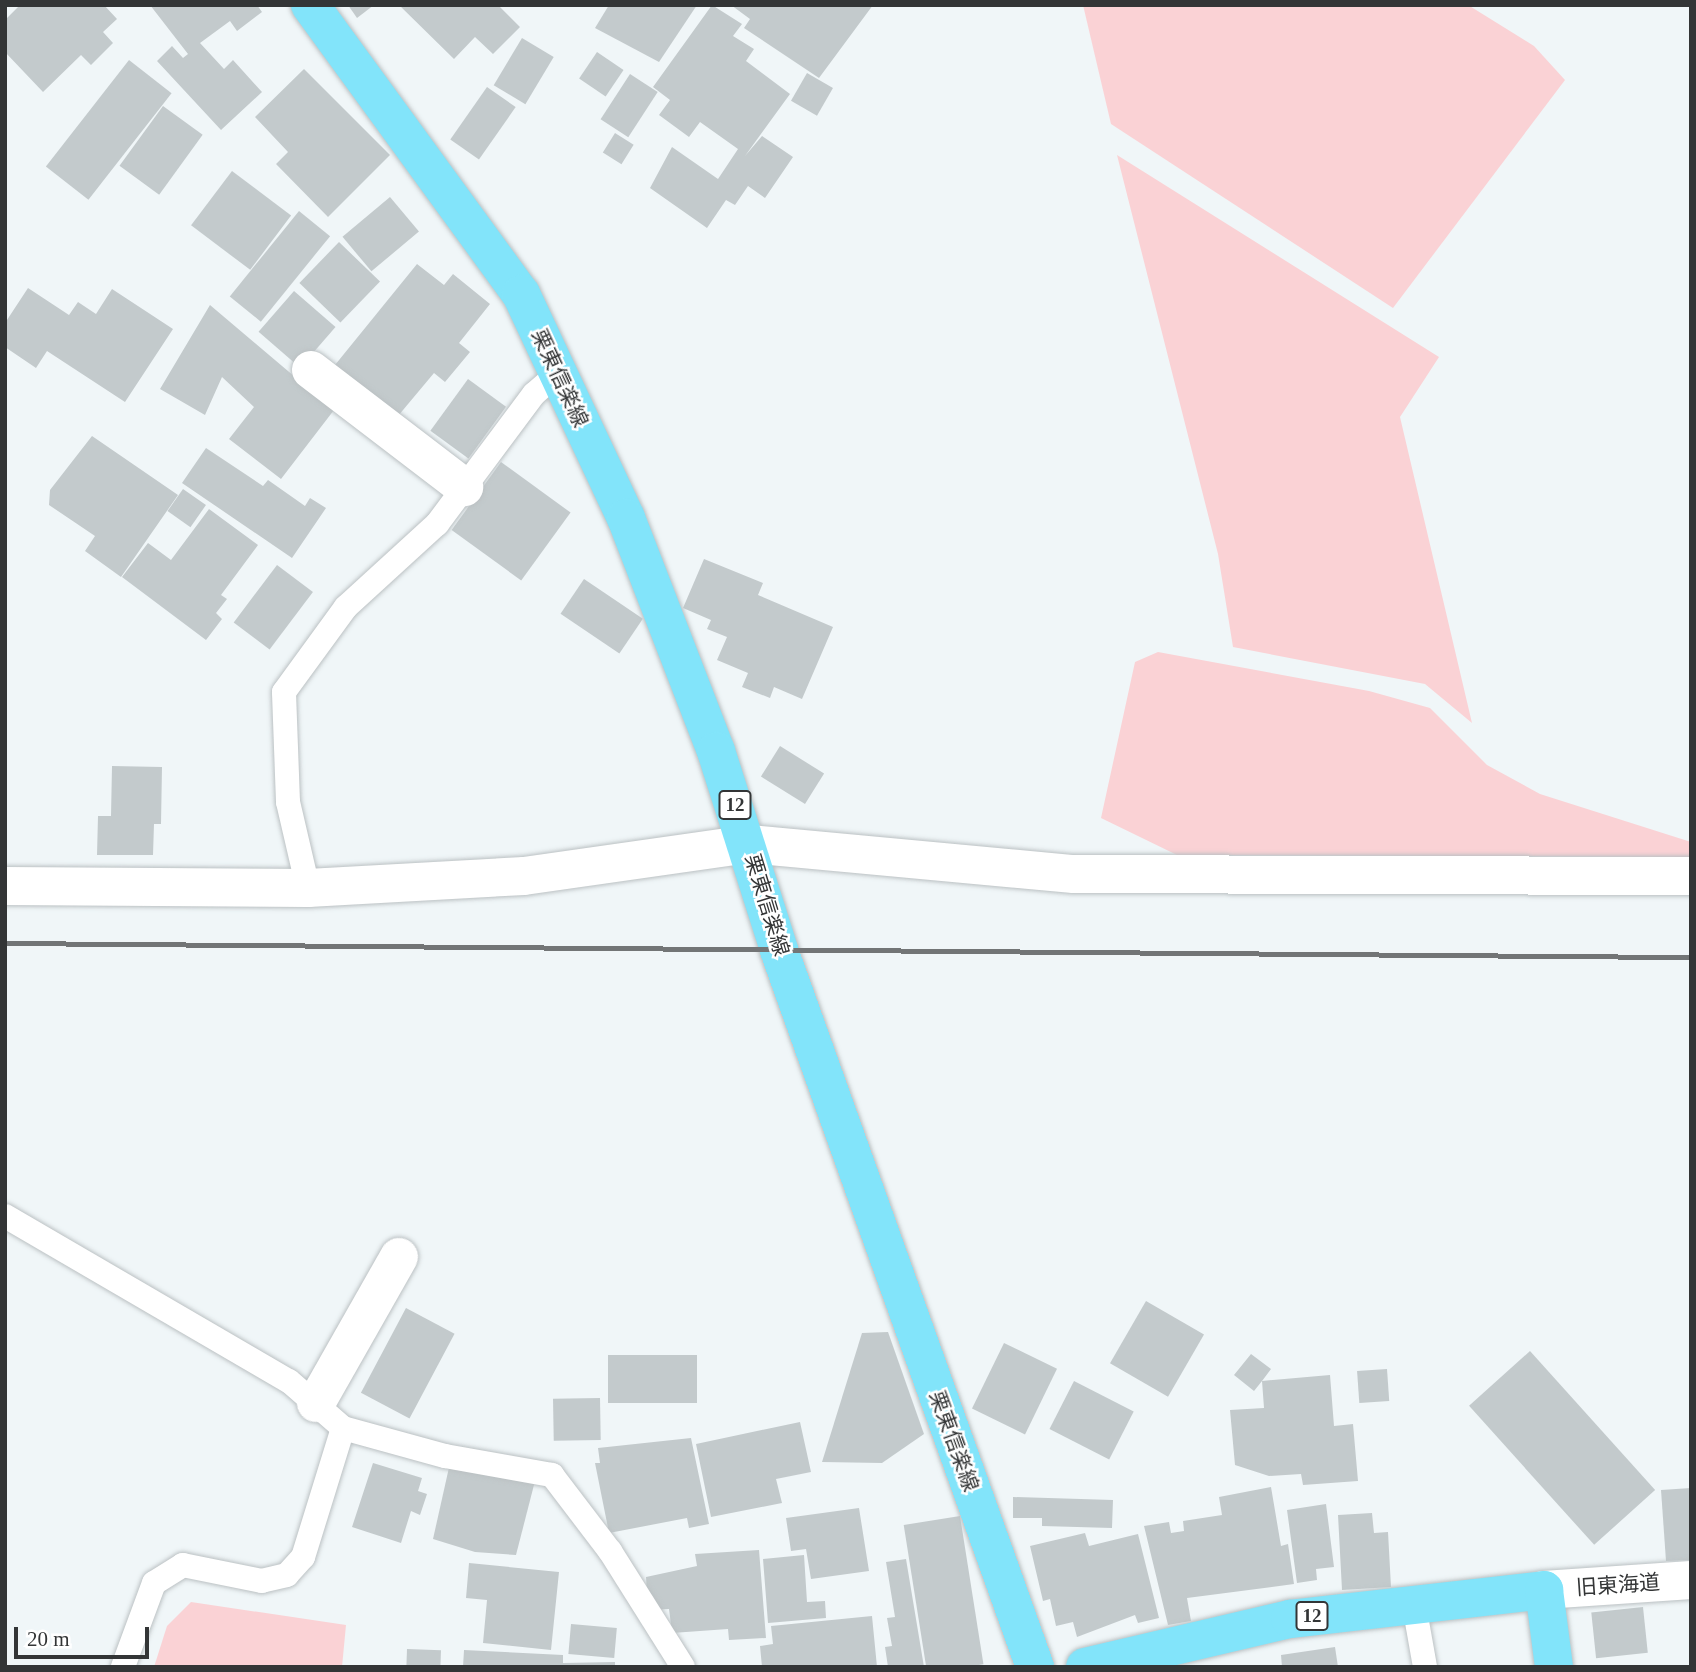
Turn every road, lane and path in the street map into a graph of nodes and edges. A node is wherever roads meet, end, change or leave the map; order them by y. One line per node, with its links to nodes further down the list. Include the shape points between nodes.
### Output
1 (310, 5): 3 (main road, 栗東信楽線 / 12, via 521,294)
2 (311, 370): 4 (street)
3 (558, 373): 4 (lane, via 534,394); 5 (main road, 栗東信楽線 / 12, via 626,518)
4 (464, 487): 8 (lane, via 437,524 346,607 284,692 288,802)
5 (749, 844): 6 (street, via 1074,874); 8 (street, via 524,876); 17 (main road, 栗東信楽線 / 12, via 779,950)
6 (1691, 876)
7 (5, 886): 8 (street)
8 (308, 888)
9 (5, 1216): 11 (lane, via 289,1381)
10 (399, 1257): 11 (street)
11 (330, 1415): 15 (lane, via 303,1557 287,1575 262,1581 183,1565 154,1583); 16 (lane, via 445,1456 552,1475 610,1551)
12 (1691, 1580): 13 (street, 旧東海道)
13 (1544, 1590): 14 (main road, 12); 20 (main road)
14 (1414, 1605): 18 (main road, 12, via 1290,1619); 19 (lane)
15 (123, 1667)
16 (683, 1667)
17 (1035, 1667)
18 (1085, 1667)
19 (1425, 1667)
20 (1553, 1667)

